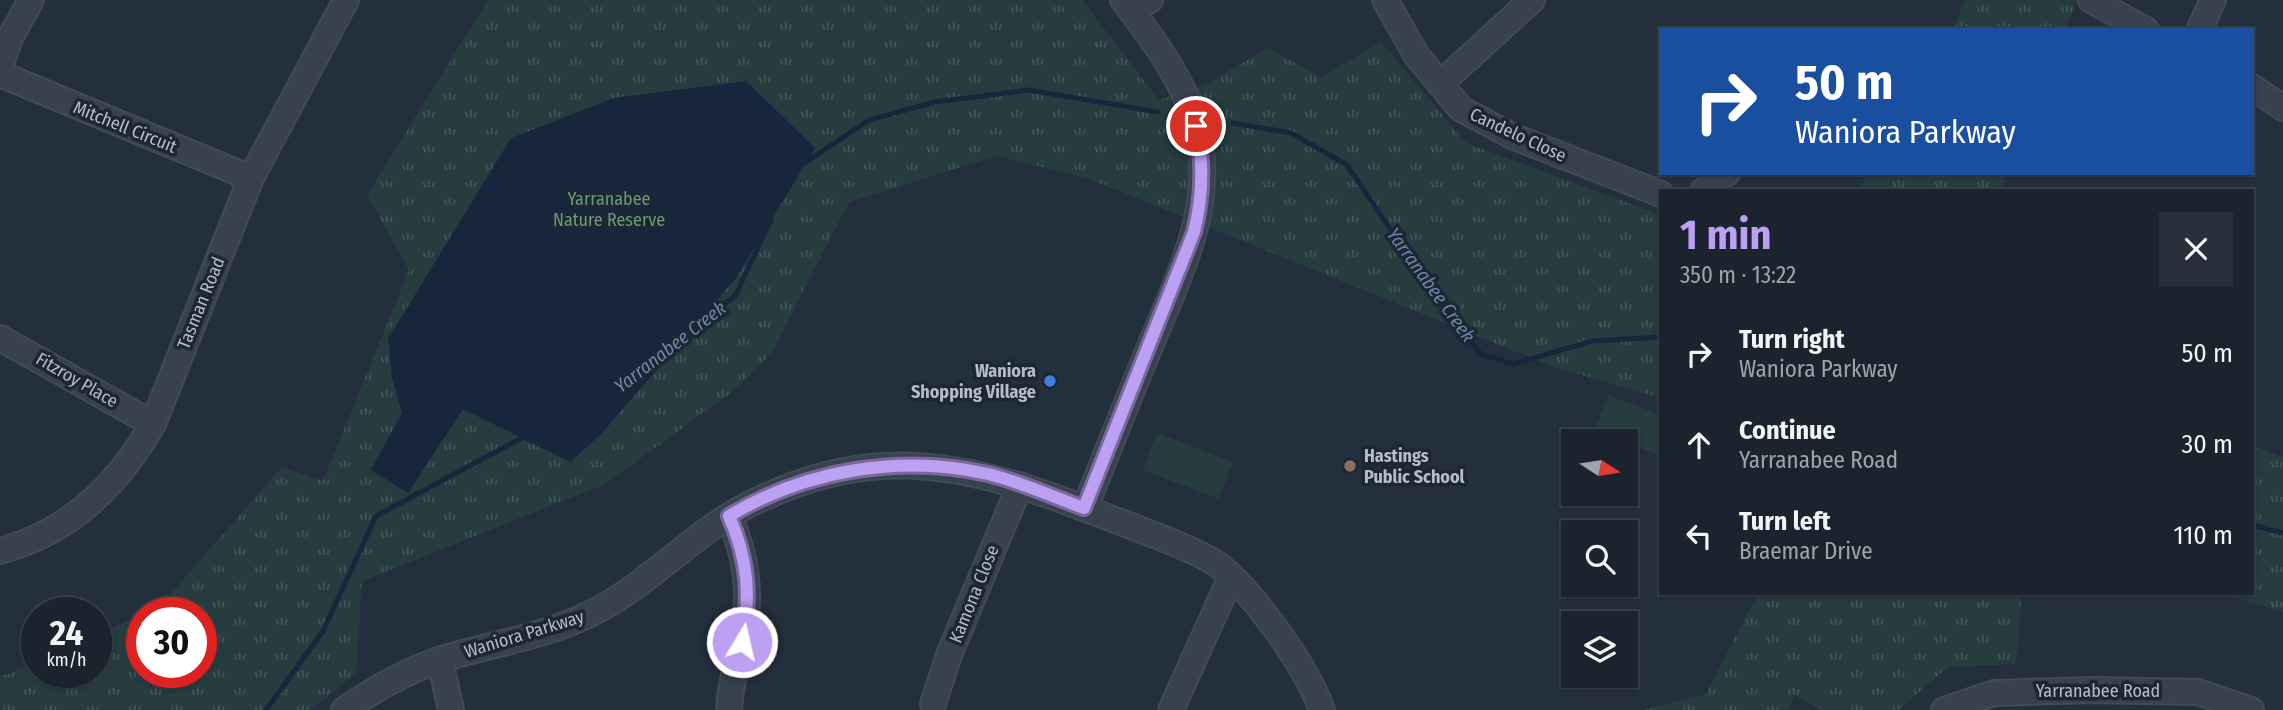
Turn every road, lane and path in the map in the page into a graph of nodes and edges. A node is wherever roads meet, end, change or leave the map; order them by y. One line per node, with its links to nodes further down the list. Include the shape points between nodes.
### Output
1 (31, 0): 10 (street)
2 (346, 0): 16 (street, Tasman Road)
3 (1385, 0): 12 (street, Candelo Close, via 1417,56)
4 (1532, 0): 12 (street)
5 (2091, 0): 8 (street)
6 (2213, 0): 9 (street)
7 (1135, 4): 22 (street, via 1186,97 1201,150 1200,203 1177,277)
8 (2142, 28)
9 (2200, 28)
10 (0, 67)
11 (0, 74): 16 (street, Mitchell Circuit)
12 (1440, 84): 18 (street, Candelo Close, via 1479,121)
13 (2254, 88): 14 (street)
14 (2283, 108)
15 (1724, 175): 17 (street)
16 (250, 178): 20 (street, Tasman Road)
17 (1706, 189)
18 (1659, 193)
19 (0, 338): 20 (street, Fitzroy Place)
20 (153, 424): 24 (street, Tasman Road, via 122,471 86,509 53,532)
21 (1020, 485): 22 (street); 23 (street, Waniora Parkway, via 963,469 901,464 805,482); 28 (street, Kamona Close)
22 (1084, 508): 25 (street, via 1193,550)
23 (729, 516): 26 (street, Waniora Parkway, via 619,599 580,619); 31 (street, via 748,577 747,613)
24 (0, 551)
25 (1231, 577): 32 (street); 33 (street, via 1281,638)
26 (440, 660): 29 (street, Waniora Parkway); 30 (street)
27 (2092, 700): 34 (street, Yarranabee Road, via 1994,693); 35 (street, Yarranabee Road, via 2198,692)
28 (933, 704)
29 (344, 710)
30 (451, 710)
31 (729, 710)
32 (1171, 710)
33 (1322, 710)
34 (1944, 710)
35 (2251, 710)

